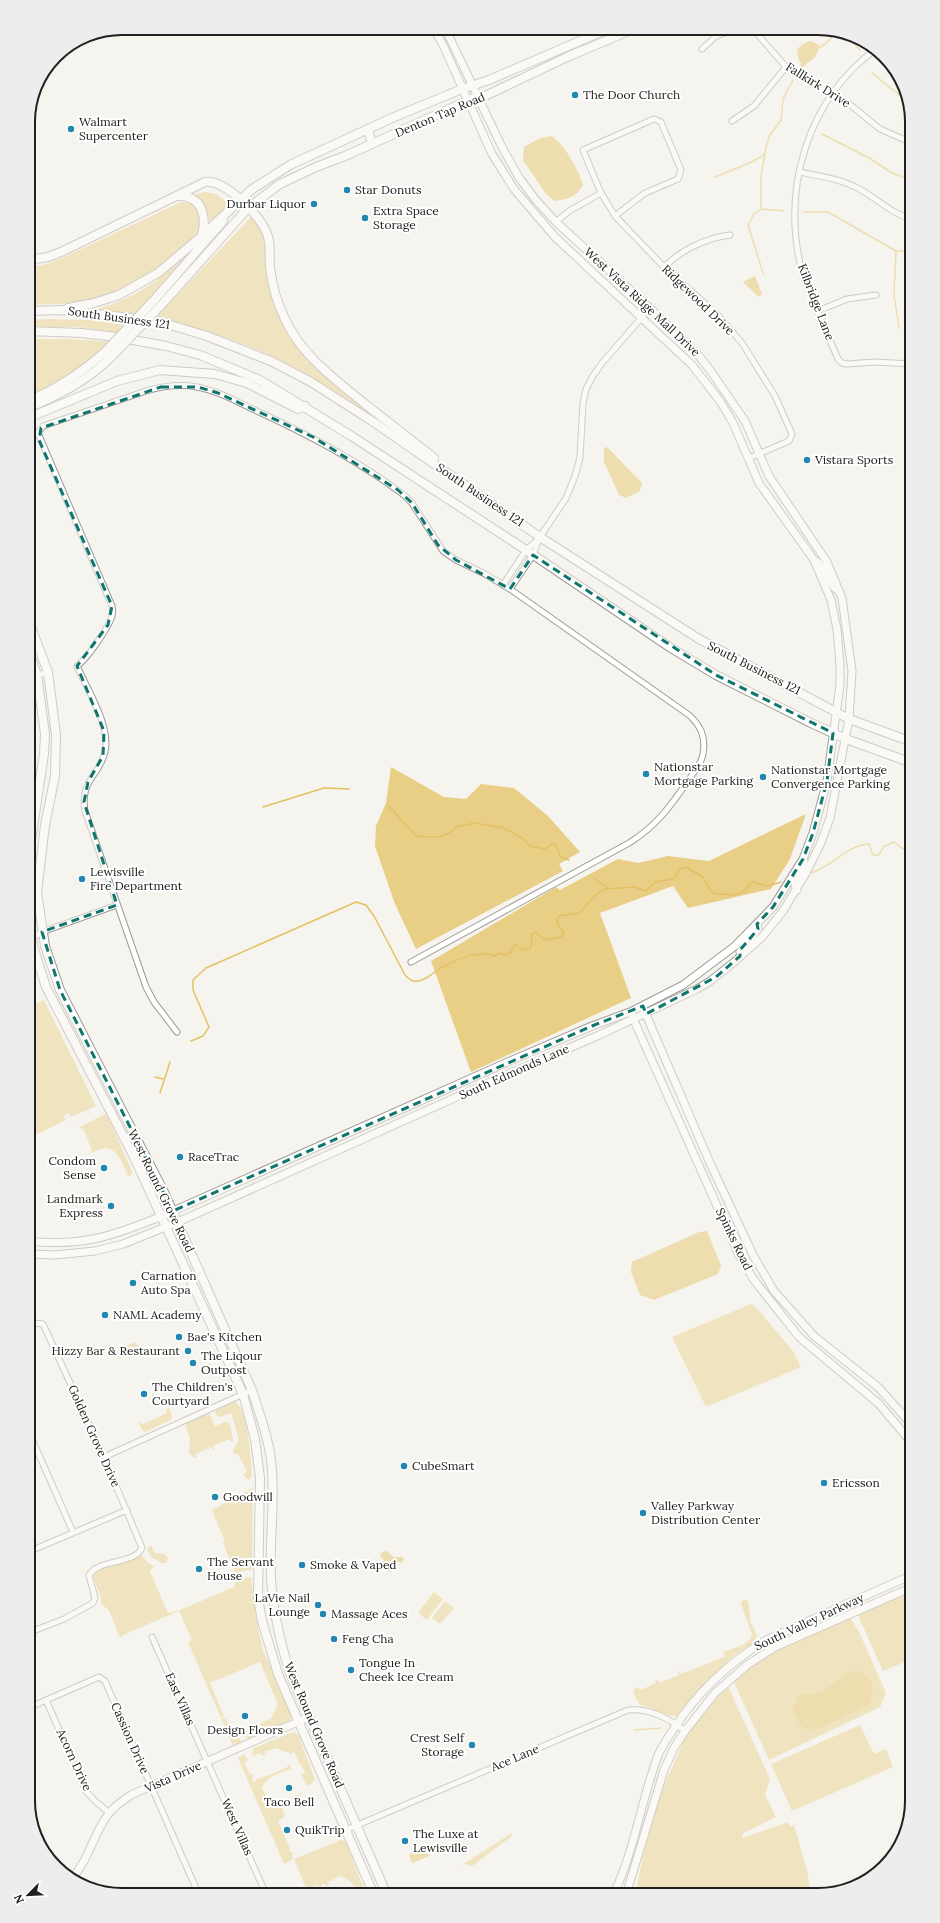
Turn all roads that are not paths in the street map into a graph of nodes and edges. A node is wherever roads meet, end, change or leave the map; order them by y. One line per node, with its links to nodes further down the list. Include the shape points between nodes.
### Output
1 (437, 35): 13 (main road, West Vista Ridge Mall Drive)
2 (448, 35): 12 (main road, West Vista Ridge Mall Drive)
3 (592, 35): 12 (main road, Denton Tap Road)
4 (611, 35): 8 (street)
5 (619, 35): 8 (main road, Denton Tap Road)
6 (719, 35): 9 (street)
7 (758, 35): 11 (street, Fallkirk Drive)
8 (612, 38): 15 (main road, Denton Tap Road, via 485,96)
9 (702, 49)
10 (871, 53): 14 (street, Kilbridge Lane, via 856,65)
11 (786, 67): 14 (street, Fallkirk Drive); 17 (street, via 754,106)
12 (473, 85): 13 (main road, Denton Tap Road); 15 (main road, West Vista Ridge Mall Drive)
13 (462, 89): 16 (main road, West Vista Ridge Mall Drive); 18 (main road, Denton Tap Road)
14 (833, 94): 19 (street, Fallkirk Drive, via 880,129); 21 (street, Kilbridge Lane, via 813,125)
15 (478, 96): 16 (main road, Denton Tap Road); 33 (main road, West Vista Ridge Mall Drive, via 518,176)
16 (468, 101): 20 (main road, Denton Tap Road); 34 (main road, West Vista Ridge Mall Drive, via 502,171)
17 (732, 121)
18 (368, 129): 20 (main road); 23 (main road, Denton Tap Road, via 290,164)
19 (905, 140)
20 (372, 144): 25 (main road, Denton Tap Road, via 292,177)
21 (799, 172): 31 (street, via 847,184 861,190 888,209); 44 (street, Kilbridge Lane, via 794,207 797,249 802,273)
22 (225, 188): 23 (main road); 26 (main road, via 211,181); 27 (main road)
23 (249, 192): 27 (main road, Denton Tap Road)
24 (601, 193): 30 (street, Ridgewood Drive); 30 (street, Ridgewood Drive, via 583,150 654,119 661,122 681,170 678,179 645,193); 33 (street)
25 (263, 195): 28 (main road, Denton Tap Road); 32 (main road, via 258,210)
26 (174, 196): 36 (main road, via 191,198 203,211 205,222); 37 (main road, via 79,244)
27 (241, 200): 28 (main road); 29 (main road, Denton Tap Road)
28 (248, 208): 32 (main road); 40 (main road, Denton Tap Road)
29 (227, 213): 36 (main road); 40 (main road, via 222,223)
30 (615, 216): 38 (street, Ridgewood Drive)
31 (905, 216)
32 (260, 220): 57 (main road, via 269,237 270,267 279,305 301,346 324,371 478,491)
33 (556, 222): 34 (main road); 41 (main road, West Vista Ridge Mall Drive)
34 (544, 226): 45 (main road, West Vista Ridge Mall Drive, via 585,267)
35 (730, 235): 38 (street, via 716,236 675,256)
36 (202, 236): 42 (main road, via 138,286 94,303)
37 (35, 259)
38 (664, 267): 55 (street, Ridgewood Drive, via 716,313 742,343 775,396 792,434 789,441)
39 (876, 295): 44 (street, via 847,299)
40 (160, 300): 47 (main road, bridge)
41 (650, 308): 45 (street); 55 (main road, West Vista Ridge Mall Drive, via 699,356 723,387 745,421)
42 (61, 310): 43 (main road, South Business 121); 57 (main road, South Business 121, via 157,321 207,336 273,362 311,382)
43 (35, 311)
44 (818, 311): 48 (street, Kilbridge Lane, via 842,363)
45 (642, 317): 56 (main road, West Vista Ridge Mall Drive, via 692,365 707,384 728,414); 60 (street, via 602,363 586,389 580,458 566,498)
46 (35, 331): 52 (main road, South Business 121, via 116,337 200,355 260,380)
47 (108, 355): 50 (main road, via 48,393); 51 (main road, via 89,377)
48 (905, 364)
49 (76, 397): 52 (main road, via 140,373 181,370 215,374 246,383 298,409); 53 (main road, via 69,397); 54 (main road)
50 (35, 398)
51 (35, 405)
52 (305, 406): 61 (main road, South Business 121)
53 (35, 411)
54 (35, 415)
55 (759, 454): 56 (street, Ridgewood Drive); 59 (main road, West Vista Ridge Mall Drive, via 769,476)
56 (750, 458): 58 (main road, West Vista Ridge Mall Drive, via 759,483)
57 (480, 496): 60 (main road, South Business 121)
58 (779, 509): 59 (main road, via 785,510); 63 (main road, West Vista Ridge Mall Drive)
59 (804, 530): 66 (main road, West Vista Ridge Mall Drive, via 826,562)
60 (540, 537): 61 (street); 62 (street); 73 (main road, South Business 121, via 698,639)
61 (526, 550): 62 (main road, South Business 121); 64 (street)
62 (533, 555): 65 (street); 75 (main road, South Business 121, via 671,648 716,675)
63 (814, 560): 66 (main road, via 822,564 831,585); 67 (main road, West Vista Ridge Mall Drive)
64 (503, 585): 65 (street); 82 (street, via 443,551 412,503 398,490 313,437 210,390 183,386 161,387 42,426 38,433 40,440 112,606 108,625 77,666 104,731 105,751 88,782 84,802)
65 (510, 589): 88 (street, via 689,715 701,729 703,755 668,810 640,836)
66 (839, 591): 69 (main road, West Vista Ridge Mall Drive)
67 (830, 600): 69 (main road, via 838,608); 73 (main road, West Vista Ridge Mall Drive, via 837,629 840,665)
68 (35, 638): 71 (main road, West Round Grove Road)
69 (849, 652): 74 (main road, West Vista Ridge Mall Drive, via 852,671)
70 (35, 669): 72 (main road)
71 (48, 672): 72 (street); 84 (main road, West Round Grove Road, via 56,742 55,776 37,892)
72 (37, 675): 79 (main road, via 45,734)
73 (836, 710): 74 (main road, South Business 121); 75 (main road, South Edmonds Lane)
74 (849, 719): 76 (main road, South Edmonds Lane); 77 (main road, South Business 121)
75 (833, 733): 76 (main road, South Business 121); 80 (main road, South Edmonds Lane, via 827,781 813,833)
76 (846, 739): 78 (main road, South Business 121); 81 (main road, South Edmonds Lane, via 830,818 820,845)
77 (905, 739)
78 (905, 760)
79 (35, 814)
80 (802, 858): 81 (main road, via 804,864 794,884); 83 (main road, South Edmonds Lane, via 773,907)
81 (797, 890): 87 (main road, South Edmonds Lane, via 762,937)
82 (117, 905): 84 (street); 93 (street, via 146,987)
83 (757, 924): 87 (main road, via 758,929 740,950); 89 (main road, South Edmonds Lane, via 735,946 694,978)
84 (42, 932): 85 (street); 96 (main road, West Round Grove Road, via 60,990)
85 (35, 934)
86 (35, 953): 97 (main road, West Round Grove Road, via 48,991 122,1132)
87 (740, 956): 91 (main road, South Edmonds Lane, via 709,982)
88 (411, 962)
89 (643, 1006): 90 (main road, South Edmonds Lane); 91 (main road, Spinks Road)
90 (630, 1012): 92 (main road, Spinks Road); 94 (main road, South Edmonds Lane)
91 (646, 1014): 92 (main road, South Edmonds Lane); 104 (main road, Spinks Road, via 753,1255)
92 (634, 1020): 95 (main road, South Edmonds Lane); 105 (main road, Spinks Road, via 739,1255)
93 (177, 1032)
94 (462, 1082): 95 (main road); 96 (main road, South Edmonds Lane)
95 (464, 1094): 98 (main road, South Edmonds Lane)
96 (173, 1211): 97 (main road, South Edmonds Lane); 98 (main road, West Round Grove Road)
97 (162, 1216): 99 (main road, West Round Grove Road); 101 (main road, South Edmonds Lane, via 105,1238)
98 (178, 1222): 99 (main road, South Edmonds Lane); 109 (main road, West Round Grove Road)
99 (167, 1226): 103 (main road, South Edmonds Lane, via 108,1248); 110 (main road, West Round Grove Road)
100 (35, 1241): 101 (main road, South Edmonds Lane)
101 (70, 1243): 103 (main road)
102 (35, 1254): 103 (main road, South Edmonds Lane)
103 (70, 1254)
104 (774, 1291): 105 (main road); 107 (main road, Spinks Road, via 814,1336)
105 (767, 1298): 108 (main road, Spinks Road, via 798,1337)
106 (35, 1323): 114 (street, Golden Grove Drive, via 43,1324)
107 (844, 1360): 108 (main road); 111 (main road, Spinks Road, via 878,1387)
108 (837, 1369): 112 (main road, Spinks Road, via 878,1403)
109 (252, 1390): 110 (street); 128 (main road, West Round Grove Road, via 262,1418 271,1460 271,1577 277,1628 290,1673)
110 (243, 1394): 114 (street); 129 (main road, West Round Grove Road, via 255,1439 260,1478 258,1598 262,1621 277,1670)
111 (905, 1417)
112 (905, 1435)
113 (35, 1446): 116 (street)
114 (104, 1457): 115 (street, Golden Grove Drive)
115 (127, 1510): 116 (street); 122 (street, Golden Grove Drive, via 142,1548 140,1553 101,1565 92,1571 89,1575 94,1603)
116 (73, 1532): 117 (street)
117 (35, 1549)
118 (905, 1578): 120 (main road, South Valley Parkway)
119 (905, 1590): 121 (main road, South Valley Parkway)
120 (850, 1602): 121 (main road); 124 (main road, South Valley Parkway)
121 (854, 1612): 125 (main road, South Valley Parkway)
122 (35, 1630)
123 (152, 1637): 132 (street, East Villas)
124 (766, 1640): 125 (main road); 130 (main road, South Valley Parkway, via 746,1653 707,1686)
125 (770, 1650): 131 (main road, South Valley Parkway, via 747,1665 715,1693)
126 (46, 1700): 127 (street, Cassion Drive); 133 (street, Cassion Drive, via 99,1677 105,1681); 134 (street, Acorn Drive, via 86,1791)
127 (35, 1705)
128 (309, 1717): 129 (main road, Vista Drive); 135 (main road, West Round Grove Road)
129 (299, 1722): 132 (main road, Vista Drive); 136 (main road, West Round Grove Road)
130 (677, 1724): 131 (street, Ace Lane); 135 (street, Ace Lane, via 648,1711 628,1710); 137 (main road, South Valley Parkway, via 660,1752)
131 (685, 1731): 138 (main road, South Valley Parkway, via 664,1770)
132 (208, 1762): 133 (main road, Vista Drive); 142 (street, West Villas)
133 (151, 1786): 134 (main road, Vista Drive, via 133,1794); 141 (street, Cassion Drive)
134 (110, 1813): 139 (main road, Vista Drive)
135 (356, 1824): 136 (street, Ace Lane); 145 (main road, West Round Grove Road)
136 (346, 1830): 140 (main road, West Round Grove Road)
137 (629, 1851): 138 (main road); 146 (main road, South Valley Parkway)
138 (640, 1854): 147 (main road, South Valley Parkway)
139 (75, 1874)
140 (369, 1885): 143 (main road, West Round Grove Road); 144 (main road)
141 (196, 1888)
142 (263, 1888)
143 (370, 1888)
144 (372, 1888)
145 (384, 1888)
146 (616, 1888)
147 (628, 1888)

